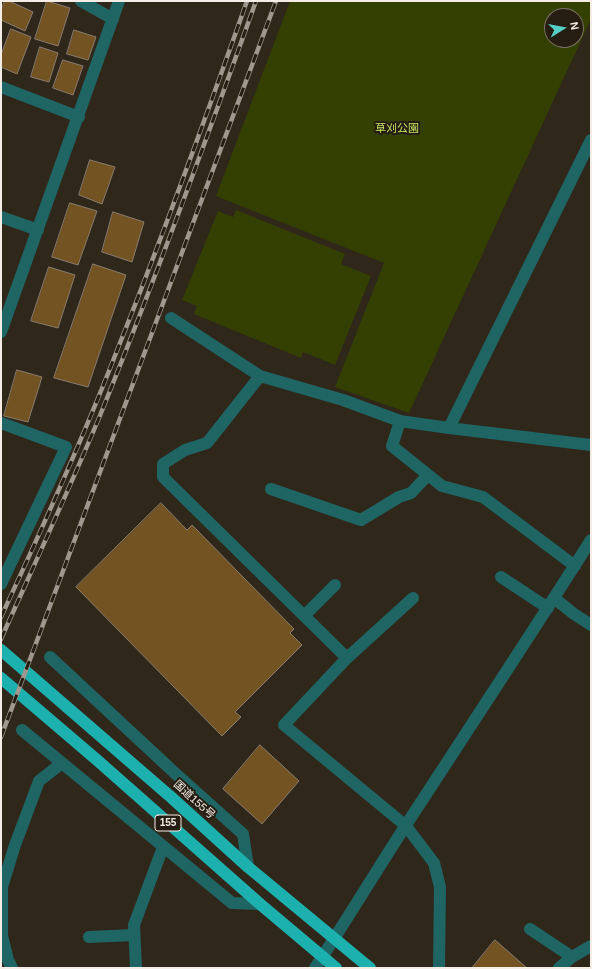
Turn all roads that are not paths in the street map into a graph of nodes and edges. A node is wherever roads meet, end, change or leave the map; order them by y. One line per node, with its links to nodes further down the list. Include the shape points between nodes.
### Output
1 (81, 1): 3 (street)
2 (120, 1): 3 (street)
3 (113, 19): 5 (street)
4 (1, 87): 5 (street)
5 (78, 117): 8 (street)
6 (591, 140): 14 (street)
7 (1, 217): 8 (street)
8 (38, 230): 10 (street)
9 (171, 318): 11 (street)
10 (1, 332)
11 (260, 376): 12 (street, via 343,400); 25 (street, via 207,443 184,450 163,464 163,477)
12 (400, 421): 14 (street); 16 (street, via 392,446)
13 (1, 423): 21 (street, via 66,447)
14 (449, 428): 15 (street)
15 (589, 441)
16 (428, 475): 17 (street, via 411,493 399,497 361,520); 19 (street, via 442,486 483,497)
17 (271, 489)
18 (591, 540): 19 (street)
19 (575, 566): 24 (street)
20 (501, 577): 24 (street)
21 (1, 584)
22 (335, 584): 25 (street)
23 (413, 598): 29 (street)
24 (551, 603): 26 (street); 33 (street)
25 (305, 615): 29 (street)
26 (591, 625)
27 (1, 650): 35 (highway, 国道155号 / 155)
28 (50, 657): 35 (street, via 244,834)
29 (347, 658): 33 (street, via 284,725)
30 (1, 678): 36 (highway, 155)
31 (22, 730): 32 (street)
32 (62, 763): 34 (street); 44 (street, via 39,781 2,887 2,936)
33 (406, 826): 40 (street); 49 (street, via 434,863 440,887)
34 (163, 847): 36 (street, via 232,903); 38 (street, via 134,925)
35 (248, 867): 40 (highway, 国道155号 / 155)
36 (260, 904): 42 (highway, 155)
37 (530, 929): 43 (street)
38 (134, 936): 39 (street); 45 (street)
39 (89, 937)
40 (335, 939): 42 (street); 48 (highway, 国道155号 / 155)
41 (591, 946): 43 (street)
42 (322, 956): 46 (street); 47 (highway, 155)
43 (572, 957): 50 (street)
44 (12, 968)
45 (136, 968)
46 (314, 968)
47 (336, 968)
48 (370, 968)
49 (439, 968)
50 (559, 968)

